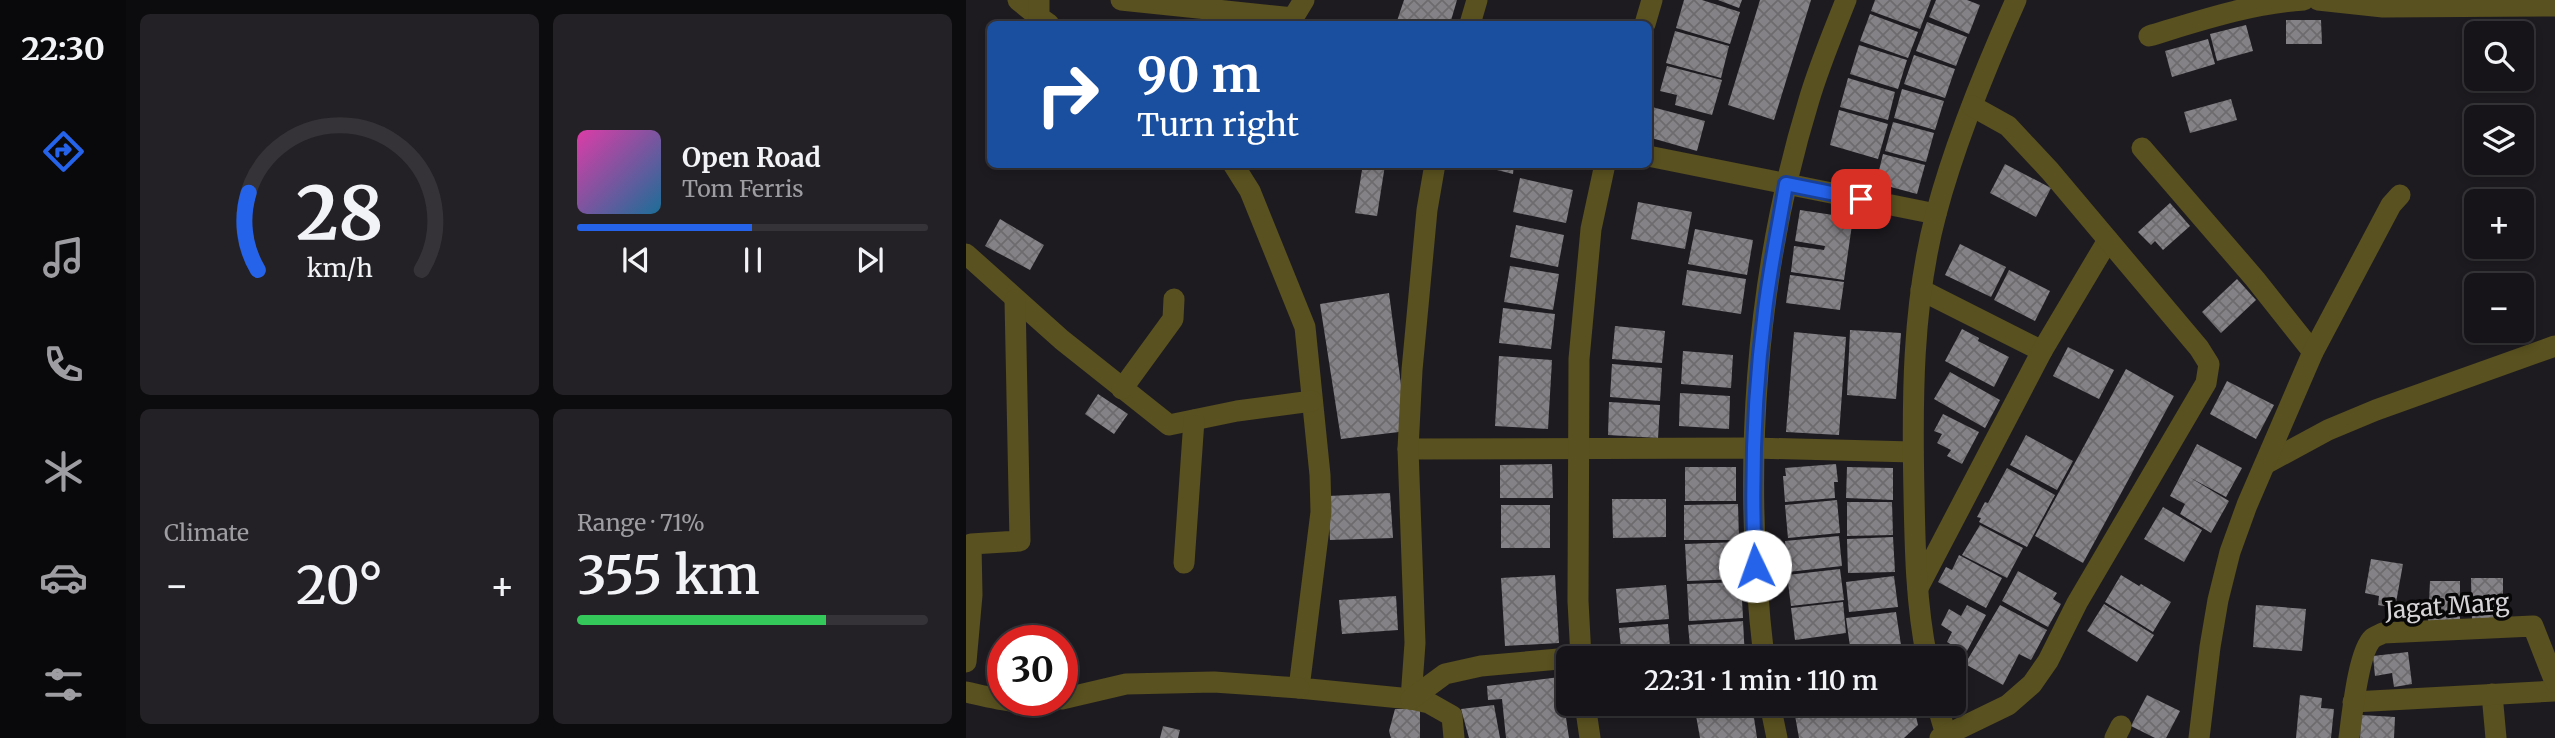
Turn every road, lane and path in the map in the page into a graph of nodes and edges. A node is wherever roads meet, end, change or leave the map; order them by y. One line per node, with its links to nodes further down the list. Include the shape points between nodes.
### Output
1 (1018, 0): 10 (street)
2 (1121, 0): 11 (street)
3 (1477, 0): 12 (street)
4 (1652, 0): 13 (street)
5 (1846, 0): 21 (street, via 1809,98)
6 (2017, 0): 15 (street)
7 (2304, 0): 14 (street, via 2236,9)
8 (2318, 0): 9 (street, via 2383,7)
9 (2555, 6)
10 (1042, 14)
11 (1300, 14)
12 (1471, 21)
13 (1646, 21)
14 (2149, 36)
15 (1972, 106): 23 (street); 24 (street, via 2008,126)
16 (2142, 148): 31 (street)
17 (1652, 157): 21 (street)
18 (1236, 168): 33 (street, via 1250,191 1305,327)
19 (1435, 168): 36 (street, via 1427,210)
20 (1604, 168): 37 (street, via 1591,229 1579,359)
21 (1786, 184): 23 (street); 35 (street, via 1765,311)
22 (2400, 195): 31 (street)
23 (1936, 214): 26 (street)
24 (2108, 240): 30 (street); 59 (street, via 2199,348 2209,363 2206,383 2077,603 2049,662 2008,705)
25 (966, 254): 28 (street)
26 (1921, 290): 30 (street); 38 (street)
27 (1174, 299): 32 (street, via 1173,319)
28 (1015, 300): 32 (street); 46 (street, via 1020,541 971,544)
29 (2554, 343): 39 (street, via 2328,430)
30 (2042, 352): 41 (street)
31 (2313, 352): 39 (street)
32 (1122, 389): 34 (street, via 1169,425)
33 (1312, 401): 34 (street); 48 (street, via 1321,512)
34 (1194, 420): 40 (street)
35 (1754, 448): 37 (street); 38 (street); 43 (street, via 1755,566)
36 (1408, 449): 37 (street); 54 (street, via 1415,643)
37 (1577, 449): 42 (street)
38 (1913, 452): 41 (street)
39 (2267, 463): 63 (street, via 2230,552 2218,600)
40 (1184, 563)
41 (1917, 589): 44 (street)
42 (1580, 646)
43 (1763, 646)
44 (1925, 646)
45 (1556, 659): 54 (street, via 1445,674)
46 (966, 662)
47 (2555, 682): 55 (street, Jagat Marg, via 2533,626 2383,633 2371,639)
48 (1299, 688): 52 (street, via 1214,682 1126,684); 54 (street)
49 (2555, 691): 51 (street)
50 (966, 692): 53 (street)
51 (2492, 694): 55 (street); 65 (street)
52 (1078, 695)
53 (987, 697)
54 (1411, 699): 60 (street, via 1452,716)
55 (2354, 702): 64 (street, Jagat Marg)
56 (1587, 716): 61 (street)
57 (1772, 716): 62 (street)
58 (1939, 716): 59 (street)
59 (1943, 736)
60 (1454, 738)
61 (1590, 738)
62 (1777, 738)
63 (2199, 738)
64 (2349, 738)
65 (2496, 738)

